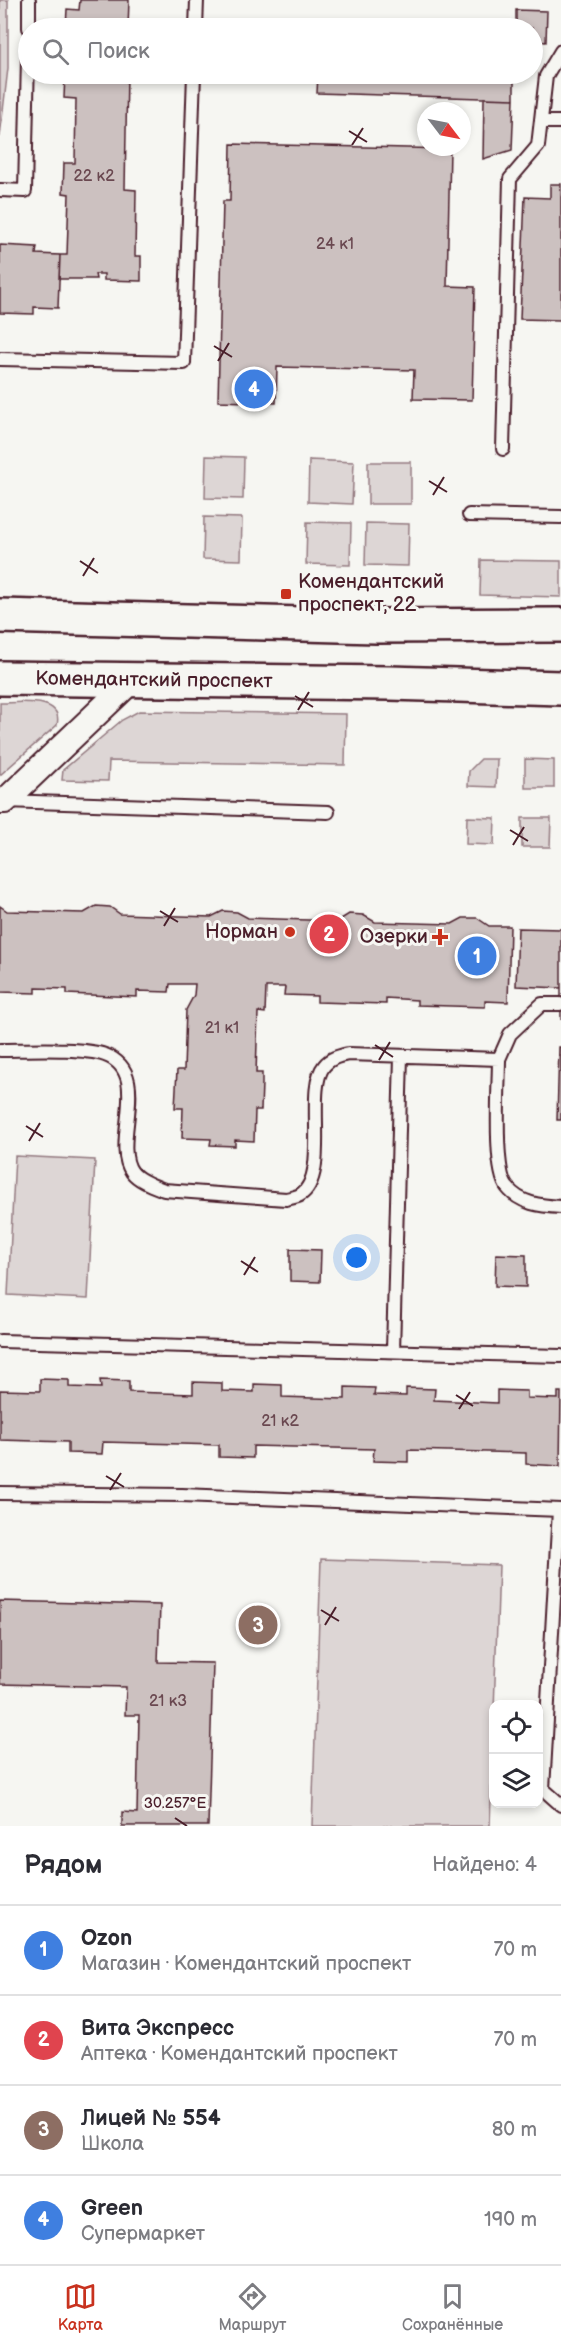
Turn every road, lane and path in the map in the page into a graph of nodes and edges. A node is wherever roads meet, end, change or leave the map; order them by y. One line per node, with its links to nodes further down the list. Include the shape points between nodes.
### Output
1 (29, 0): 3 (lane)
2 (196, 0): 4 (lane)
3 (29, 18)
4 (195, 18)
5 (561, 51): 8 (lane, via 546,76)
6 (27, 84): 10 (lane, via 25,191)
7 (194, 84): 11 (lane, via 184,363)
8 (541, 122): 9 (lane); 12 (lane, via 538,146 510,179)
9 (561, 122)
10 (0, 190)
11 (0, 359)
12 (503, 449)
13 (469, 515): 14 (lane)
14 (561, 517)
15 (0, 616): 16 (main road, via 376,626)
16 (561, 625)
17 (0, 678): 18 (main road, Комендантский проспект)
18 (131, 681): 19 (main road, Комендантский проспект); 20 (street)
19 (561, 688)
20 (3, 801): 21 (lane)
21 (328, 812)
22 (560, 1004): 25 (lane, via 542,1004 510,1034)
23 (0, 1050): 24 (lane, via 91,1052 107,1056 123,1069 130,1088 126,1158 133,1173 148,1184 164,1190 286,1198 300,1195 311,1183 318,1081 323,1066 336,1056 348,1054)
24 (401, 1056): 25 (lane); 28 (lane)
25 (499, 1059): 26 (lane, via 499,1163 505,1186 520,1199 540,1206)
26 (561, 1207)
27 (0, 1341): 28 (lane)
28 (393, 1351): 29 (lane)
29 (561, 1356)
30 (0, 1493): 31 (lane, via 182,1495)
31 (560, 1510): 32 (lane, via 543,1789)
32 (561, 1805)

